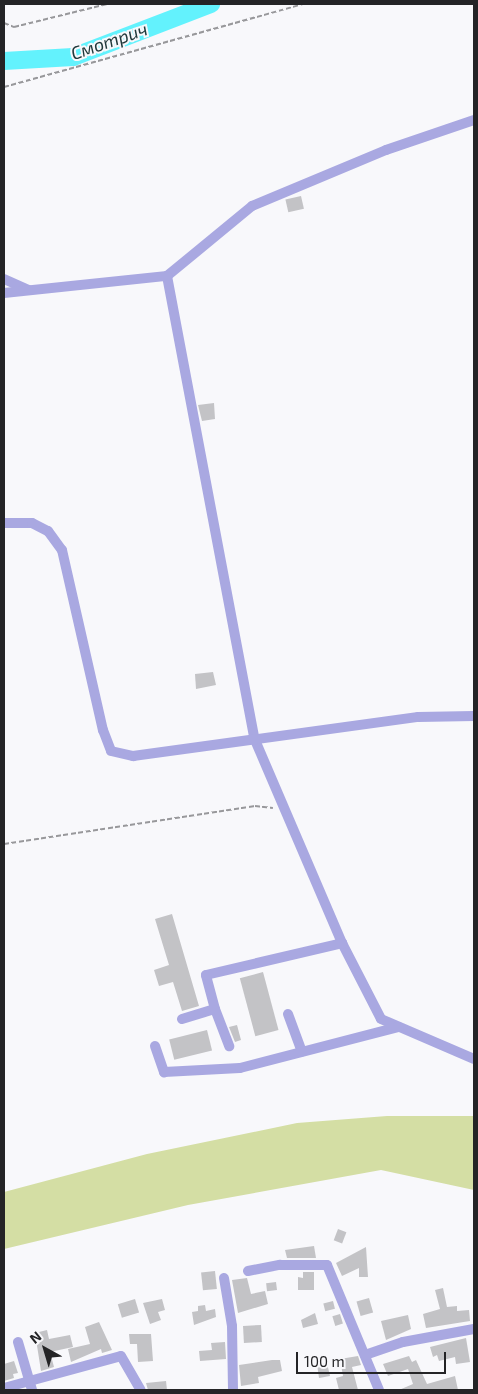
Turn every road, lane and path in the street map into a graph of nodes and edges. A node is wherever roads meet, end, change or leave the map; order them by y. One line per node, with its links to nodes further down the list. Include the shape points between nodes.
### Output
1 (106, 4): 3 (path, via 14,27)
2 (303, 4): 4 (path)
3 (4, 23)
4 (4, 87)
5 (474, 120): 6 (street, via 386,150 252,206)
6 (167, 276): 8 (street); 12 (street)
7 (4, 279): 8 (street)
8 (30, 291): 9 (street)
9 (4, 293)
10 (4, 523): 12 (street, via 32,523 48,531 62,550 102,730 111,751 133,756)
11 (474, 716): 12 (street, via 418,717)
12 (255, 740): 13 (street)
13 (284, 813): 14 (path, via 266,806 255,806); 15 (street)
14 (4, 844)
15 (342, 943): 16 (street, via 206,975); 19 (street, via 381,1019)
16 (215, 1009): 18 (street); 21 (street)
17 (288, 1014): 22 (street)
18 (182, 1018)
19 (399, 1027): 22 (street); 23 (street)
20 (155, 1046): 22 (street, via 164,1072 240,1068)
21 (228, 1046)
22 (302, 1052)
23 (474, 1059)
24 (248, 1271): 28 (street, via 280,1265 327,1265)
25 (224, 1278): 32 (street, via 232,1326)
26 (474, 1329): 28 (street, via 403,1342)
27 (18, 1342): 29 (street)
28 (365, 1354): 33 (street)
29 (30, 1386): 30 (street); 31 (street, via 117,1356 124,1357)
30 (4, 1388)
31 (140, 1390)
32 (233, 1390)
33 (379, 1390)

